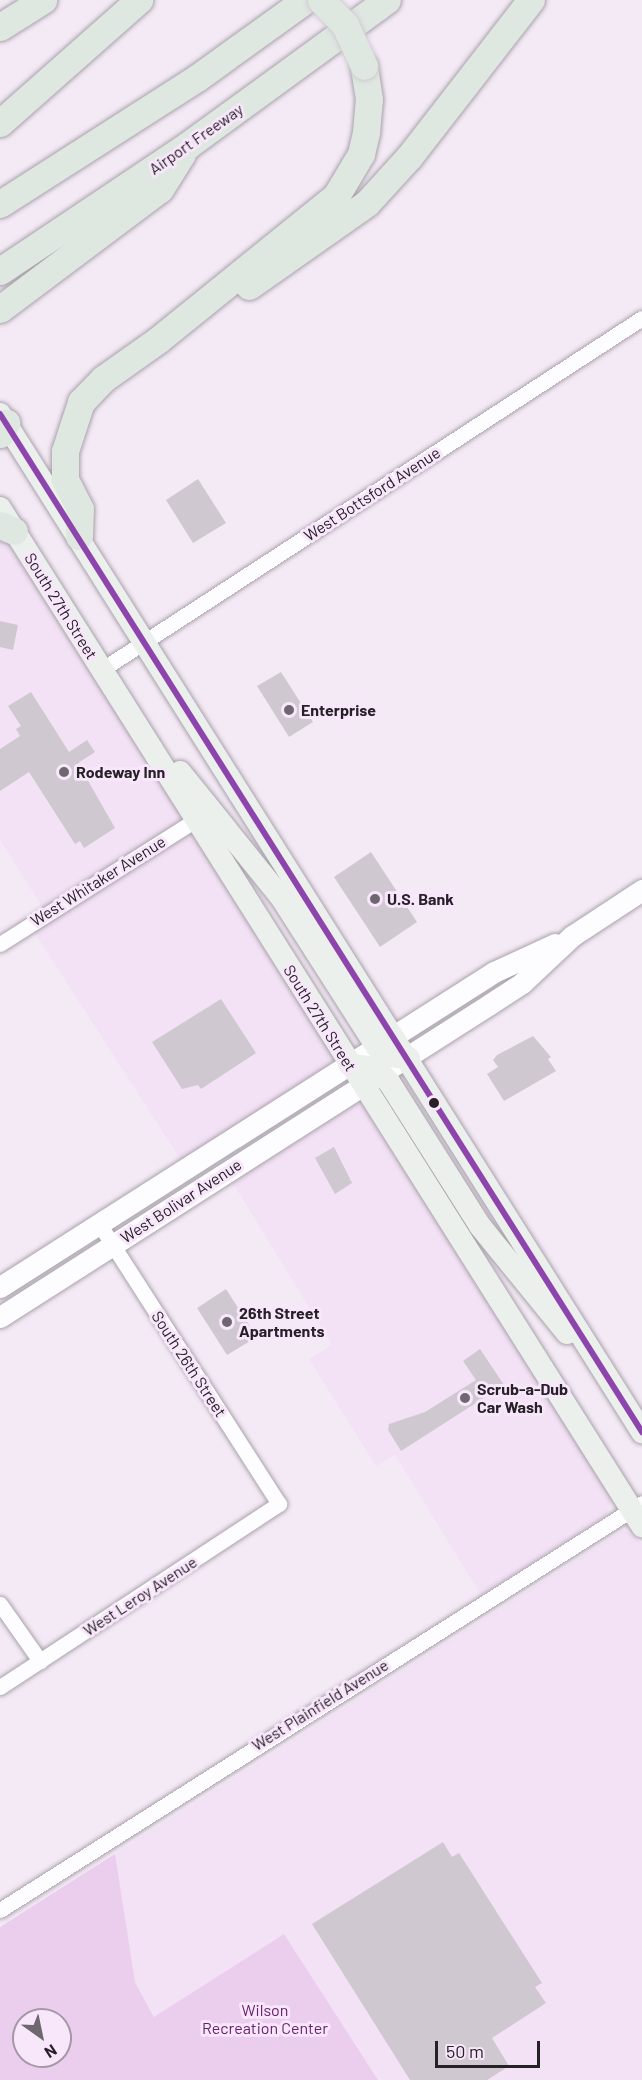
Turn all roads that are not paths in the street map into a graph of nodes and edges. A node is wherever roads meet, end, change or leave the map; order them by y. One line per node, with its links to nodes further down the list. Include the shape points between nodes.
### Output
1 (10, 0): 8 (highway)
2 (43, 0): 9 (highway)
3 (139, 0): 10 (highway)
4 (305, 0): 12 (highway, via 197,78)
5 (321, 0): 16 (highway, bridge, via 345,25 364,66 369,99 361,154 336,196)
6 (387, 0): 11 (highway, Airport Freeway)
7 (531, 0): 16 (highway, via 409,157 367,203 288,261)
8 (0, 4)
9 (0, 27)
10 (0, 123)
11 (188, 145): 13 (highway, Airport Freeway); 14 (highway, via 160,189)
12 (0, 204)
13 (0, 271)
14 (0, 309)
15 (642, 318): 21 (street, West Bottsford Avenue)
16 (159, 340): 20 (highway, via 89,391 72,417 65,465 68,486 80,508)
17 (2, 424): 20 (main road)
18 (0, 508): 19 (main road, South 27th Street)
19 (7, 528): 22 (main road, South 27th Street)
20 (79, 536): 21 (main road)
21 (143, 644): 22 (street, West Bottsford Avenue); 28 (main road)
22 (101, 670): 23 (main road, South 27th Street)
23 (126, 709): 24 (main road, South 27th Street); 28 (main road, via 272,884)
24 (197, 819): 27 (street, West Whitaker Avenue); 30 (main road, South 27th Street)
25 (642, 890): 26 (street)
26 (572, 936): 28 (street, West Bolivar Avenue, via 494,972); 29 (street, West Bolivar Avenue, via 522,983)
27 (0, 944)
28 (386, 1041): 29 (main road, via 390,1056); 30 (street, West Bolivar Avenue)
29 (409, 1058): 31 (street, West Bolivar Avenue); 38 (main road)
30 (349, 1064): 31 (main road, via 366,1065); 32 (street, West Bolivar Avenue)
31 (372, 1080): 33 (street, West Bolivar Avenue); 38 (main road, via 480,1226); 41 (main road, South 27th Street)
32 (257, 1122): 33 (street); 34 (street, West Bolivar Avenue)
33 (270, 1144): 35 (street, West Bolivar Avenue)
34 (99, 1224): 35 (street, South 26th Street); 36 (street, West Bolivar Avenue)
35 (113, 1245): 37 (street, West Bolivar Avenue); 40 (street, South 26th Street)
36 (0, 1287)
37 (0, 1317)
38 (623, 1401): 39 (main road)
39 (642, 1432)
40 (279, 1504): 43 (street, West Leroy Avenue)
41 (639, 1513): 45 (street, West Plainfield Avenue)
42 (0, 1604): 43 (street)
43 (40, 1661): 44 (street, West Leroy Avenue)
44 (0, 1687)
45 (0, 1910)

